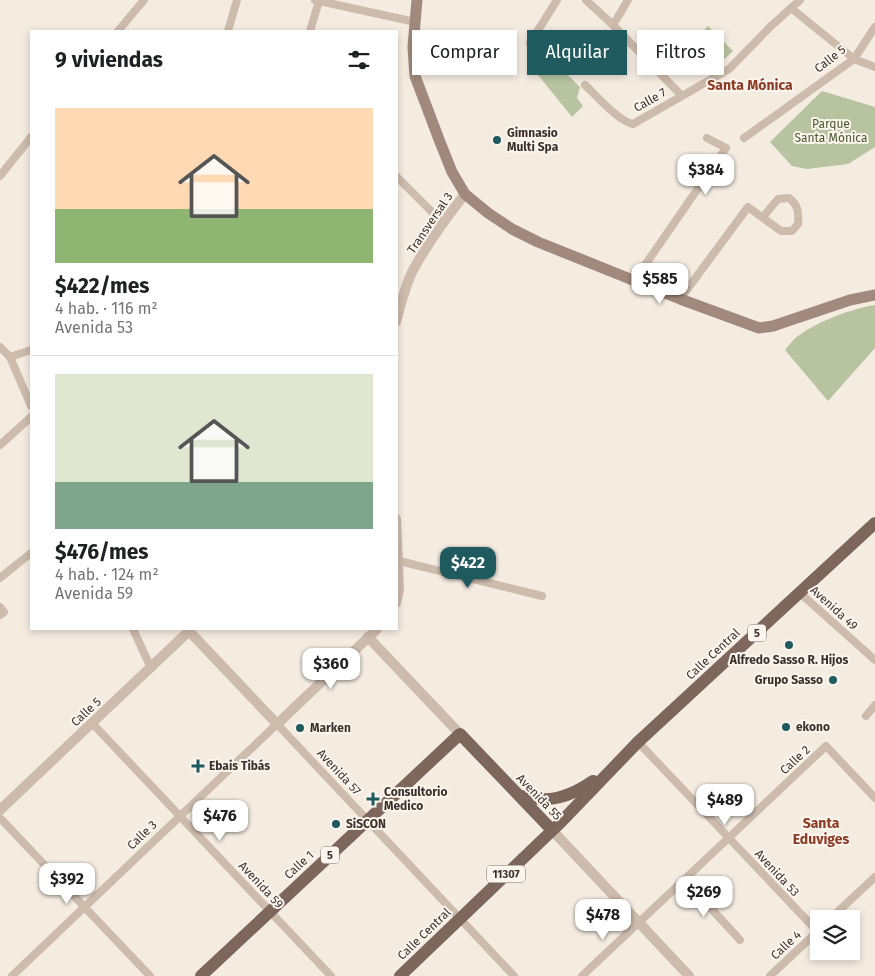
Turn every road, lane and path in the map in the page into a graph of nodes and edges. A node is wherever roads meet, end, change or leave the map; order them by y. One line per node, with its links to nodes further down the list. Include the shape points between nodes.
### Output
1 (144, 0): 13 (street)
2 (237, 0): 14 (street)
3 (417, 0): 10 (main road)
4 (557, 0): 16 (street)
5 (586, 0): 11 (street)
6 (628, 0): 11 (street)
7 (800, 0): 9 (street, Calle 7)
8 (317, 1): 10 (street); 15 (street)
9 (791, 8): 17 (street); 20 (street, Calle 7, via 729,69)
10 (415, 22): 26 (main road, via 415,76 452,172)
11 (613, 25): 20 (street)
12 (875, 27): 17 (street, Calle 5)
13 (119, 30)
14 (228, 30)
15 (310, 30)
16 (538, 30)
17 (854, 59): 18 (street); 23 (street, Calle 5)
18 (875, 67)
19 (585, 85): 20 (street, Calle 7, via 627,123 633,124)
20 (682, 95)
21 (30, 138): 24 (street)
22 (707, 138): 29 (street, via 726,148)
23 (744, 138)
24 (0, 176)
25 (398, 178): 28 (street)
26 (465, 194): 28 (street, Transversal 3); 29 (main road, via 512,229)
27 (763, 217): 27 (street, via 781,231 792,231 798,224 799,214 796,204 783,198 778,199); 31 (street, via 748,207)
28 (443, 223): 32 (street, Transversal 3, via 413,271)
29 (634, 281): 31 (main road)
30 (875, 296): 31 (main road, via 850,300 759,328)
31 (680, 299)
32 (398, 314)
33 (0, 347): 35 (street)
34 (30, 350): 35 (street)
35 (10, 357): 36 (street)
36 (30, 404)
37 (30, 418): 38 (street)
38 (0, 445)
39 (875, 524): 44 (main road, Calle Central / 5)
40 (398, 547): 42 (street)
41 (30, 554): 43 (street)
42 (399, 561): 45 (street); 46 (street)
43 (0, 578)
44 (800, 592): 53 (street, Avenida 49); 60 (main road, Calle Central / 5)
45 (398, 594)
46 (542, 596)
47 (0, 607): 48 (street, via 4,612)
48 (0, 615)
49 (134, 630): 54 (street)
50 (189, 630): 54 (street, Calle 5); 58 (street, Avenida 57)
51 (376, 630): 52 (street, Calle 3)
52 (368, 637): 58 (street, Calle 3); 59 (street, Avenida 55)
53 (875, 660)
54 (151, 668): 57 (street, Calle 5)
55 (875, 705): 56 (street)
56 (866, 716)
57 (92, 723): 64 (street, Calle 5); 65 (street, Avenida 59)
58 (277, 724): 65 (street, Calle 3); 67 (street, Avenida 57)
59 (460, 734): 62 (main road, Avenida 55); 67 (main road, Calle 1 / 5)
60 (638, 742): 61 (main road, Calle Central / 5); 69 (street, Avenida 53)
61 (615, 765): 62 (main road, Calle Central / 5, via 564,797 533,800); 68 (main road, Calle Central / 5)
62 (519, 796): 68 (main road, Avenida 55)
63 (875, 798): 69 (street, Calle 2, via 826,746)
64 (0, 810)
65 (180, 816): 72 (street, Calle 3); 74 (street, Avenida 59)
66 (0, 818): 72 (street)
67 (367, 820): 74 (main road, Calle 1 / 5); 75 (street, Avenida 57)
68 (552, 830): 75 (main road, Calle Central / 11307); 76 (street, Avenida 55)
69 (728, 838): 71 (street, Calle 2); 77 (street, Avenida 53)
70 (875, 877): 73 (street)
71 (685, 880): 76 (street, Calle 2); 79 (street)
72 (85, 907): 80 (street, Calle 3); 81 (street)
73 (840, 910)
74 (270, 911): 82 (main road, Calle 1 / 5); 83 (street, Avenida 59)
75 (460, 919): 84 (main road, Calle Central / 11307); 85 (street, Avenida 57)
76 (639, 922): 86 (street, Calle 2); 87 (street, Avenida 55)
77 (810, 923)
78 (810, 938): 88 (street, Calle 4)
79 (740, 940)
80 (12, 976)
81 (150, 976)
82 (201, 976)
83 (331, 976)
84 (400, 976)
85 (514, 976)
86 (582, 976)
87 (689, 976)
88 (770, 976)

